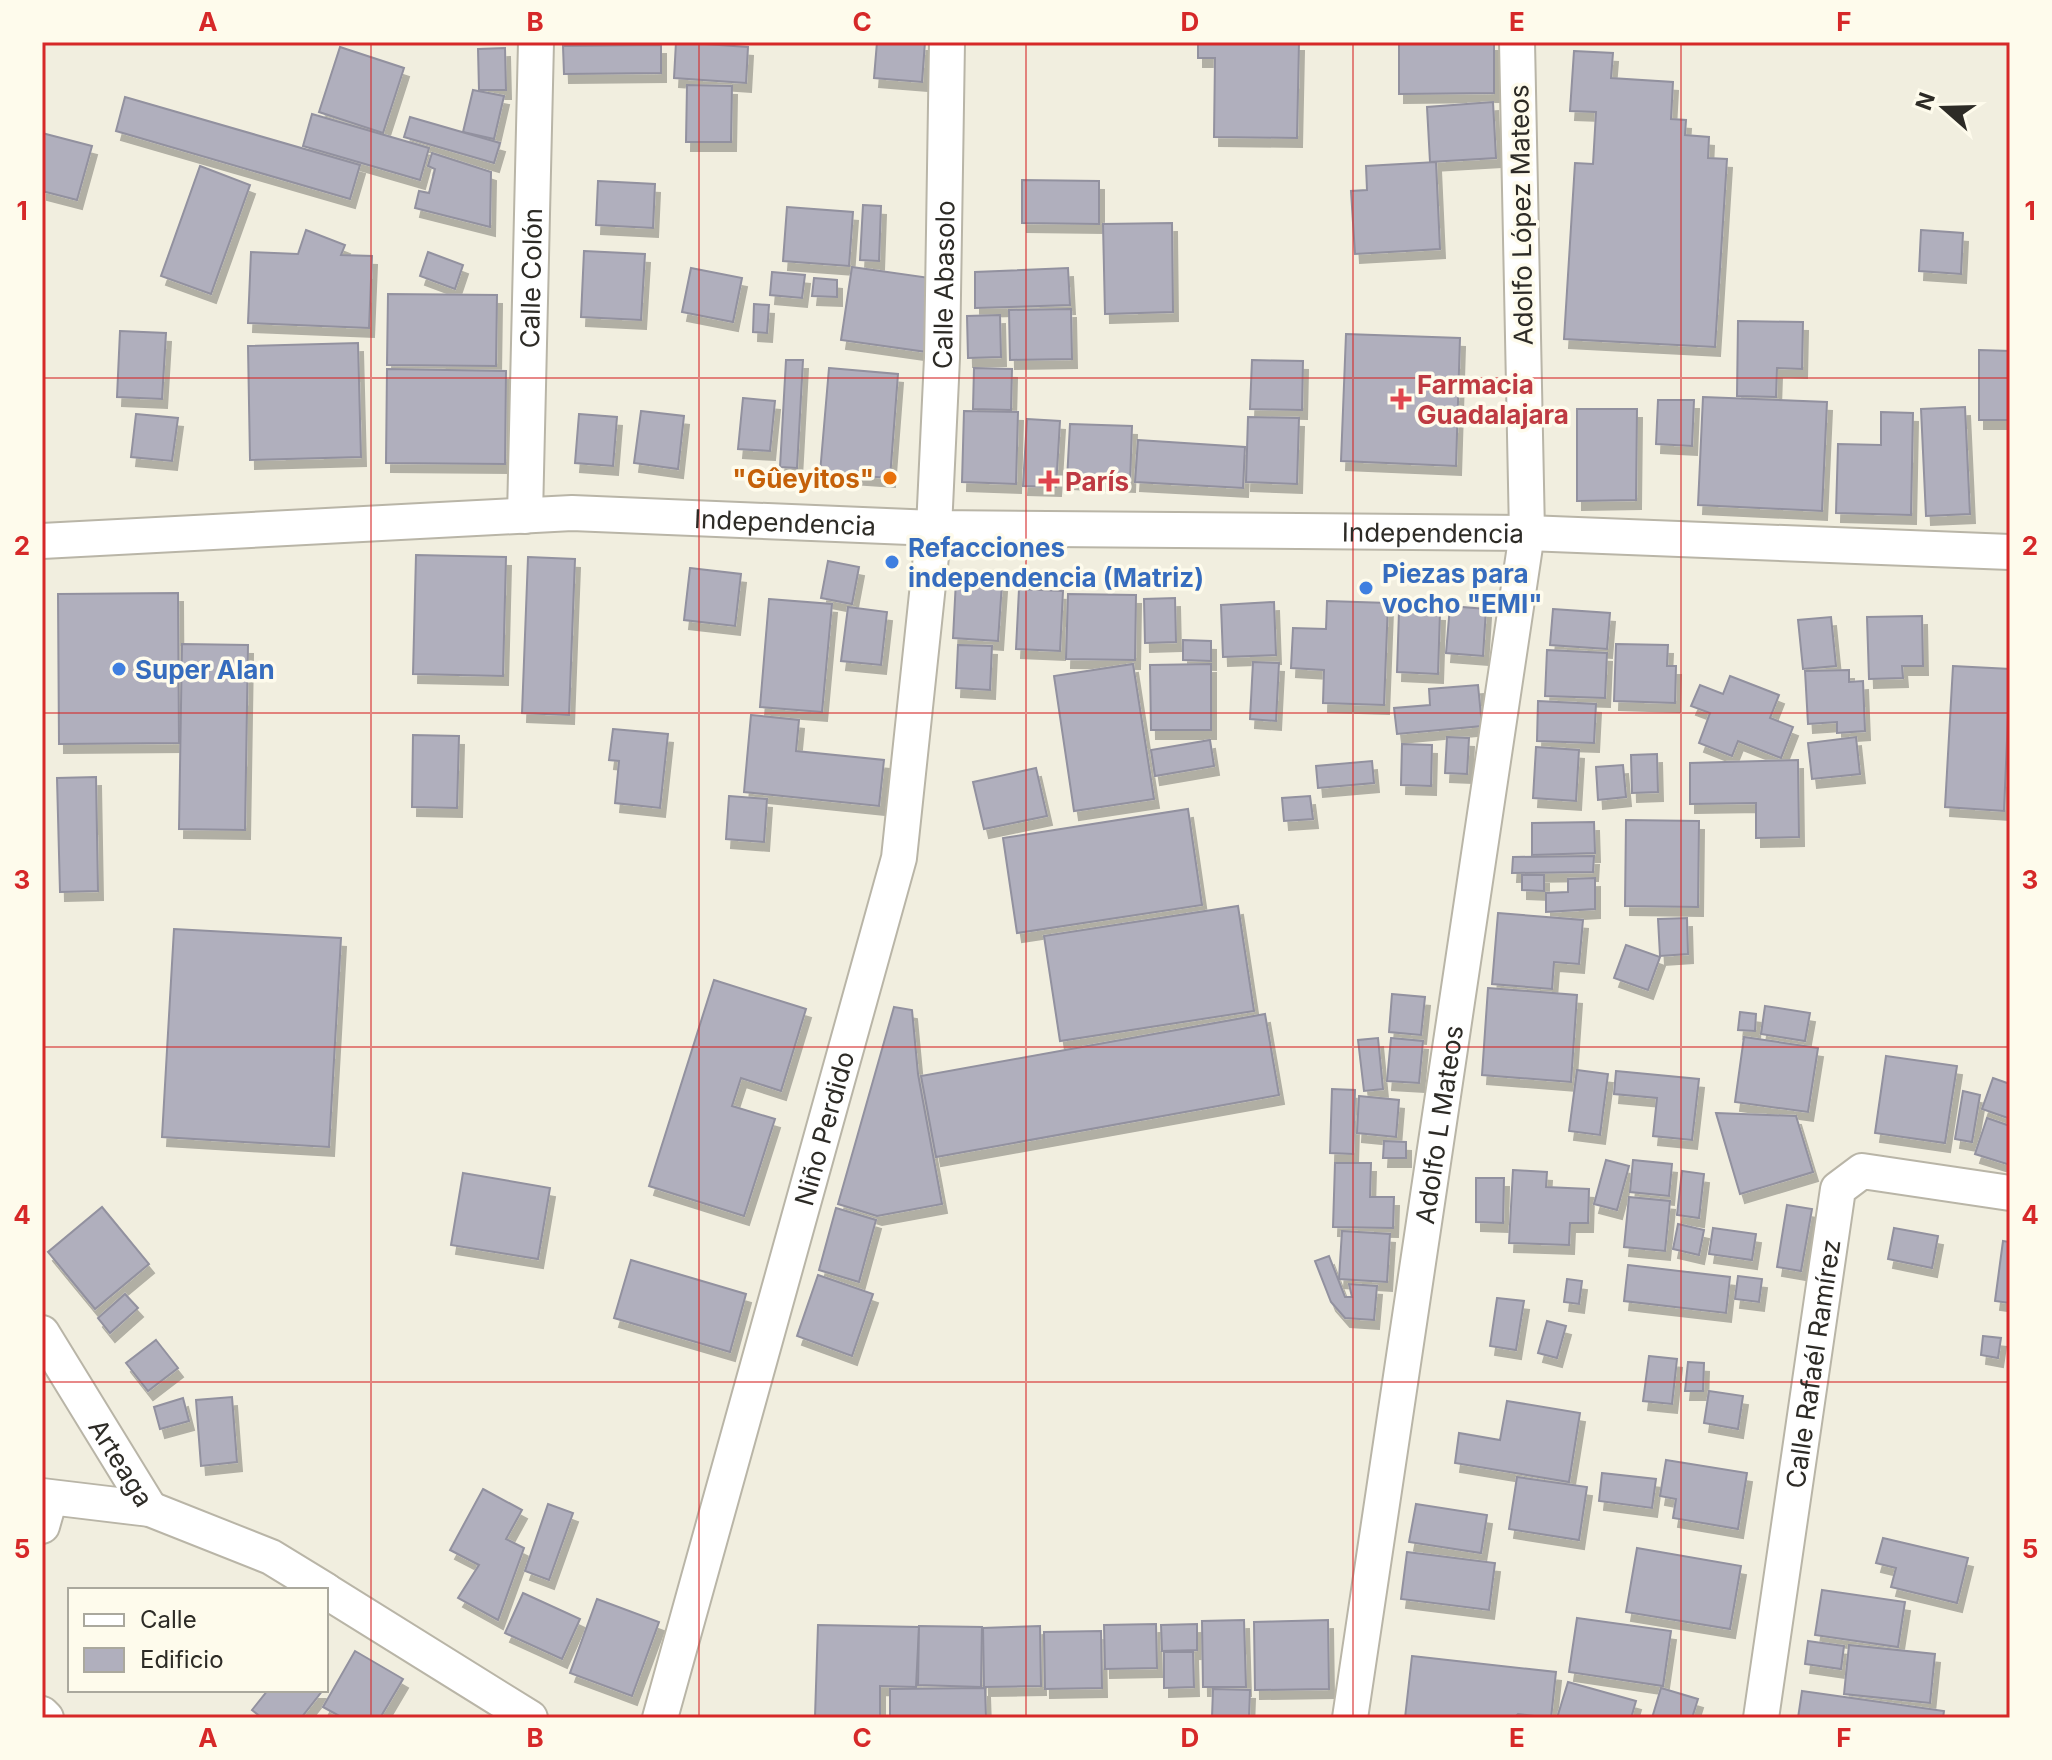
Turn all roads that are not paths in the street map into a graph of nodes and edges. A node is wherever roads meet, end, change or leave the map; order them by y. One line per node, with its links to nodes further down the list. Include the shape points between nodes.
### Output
1 (536, 42): 4 (street, Calle Colón)
2 (947, 42): 5 (street, Calle Abasolo)
3 (1517, 42): 6 (street, Adolfo López Mateos)
4 (525, 516): 5 (street, Independencia, via 572,513); 7 (street, Independencia)
5 (934, 528): 6 (street, Independencia); 16 (street, Niño Perdido, via 899,858)
6 (1527, 533): 8 (street, Independencia); 17 (street, Adolfo L Mateos)
7 (42, 541)
8 (2010, 552)
9 (2010, 1193): 18 (street, Calle Rafaél Ramírez, via 1862,1171 1838,1189)
10 (42, 1333): 12 (street, Arteaga)
11 (45, 1507): 12 (street)
12 (150, 1509): 13 (street, Arteaga, via 271,1557)
13 (322, 1588)
14 (328, 1592): 15 (street, Arteaga)
15 (530, 1718)
16 (660, 1718)
17 (1350, 1718)
18 (1761, 1718)

